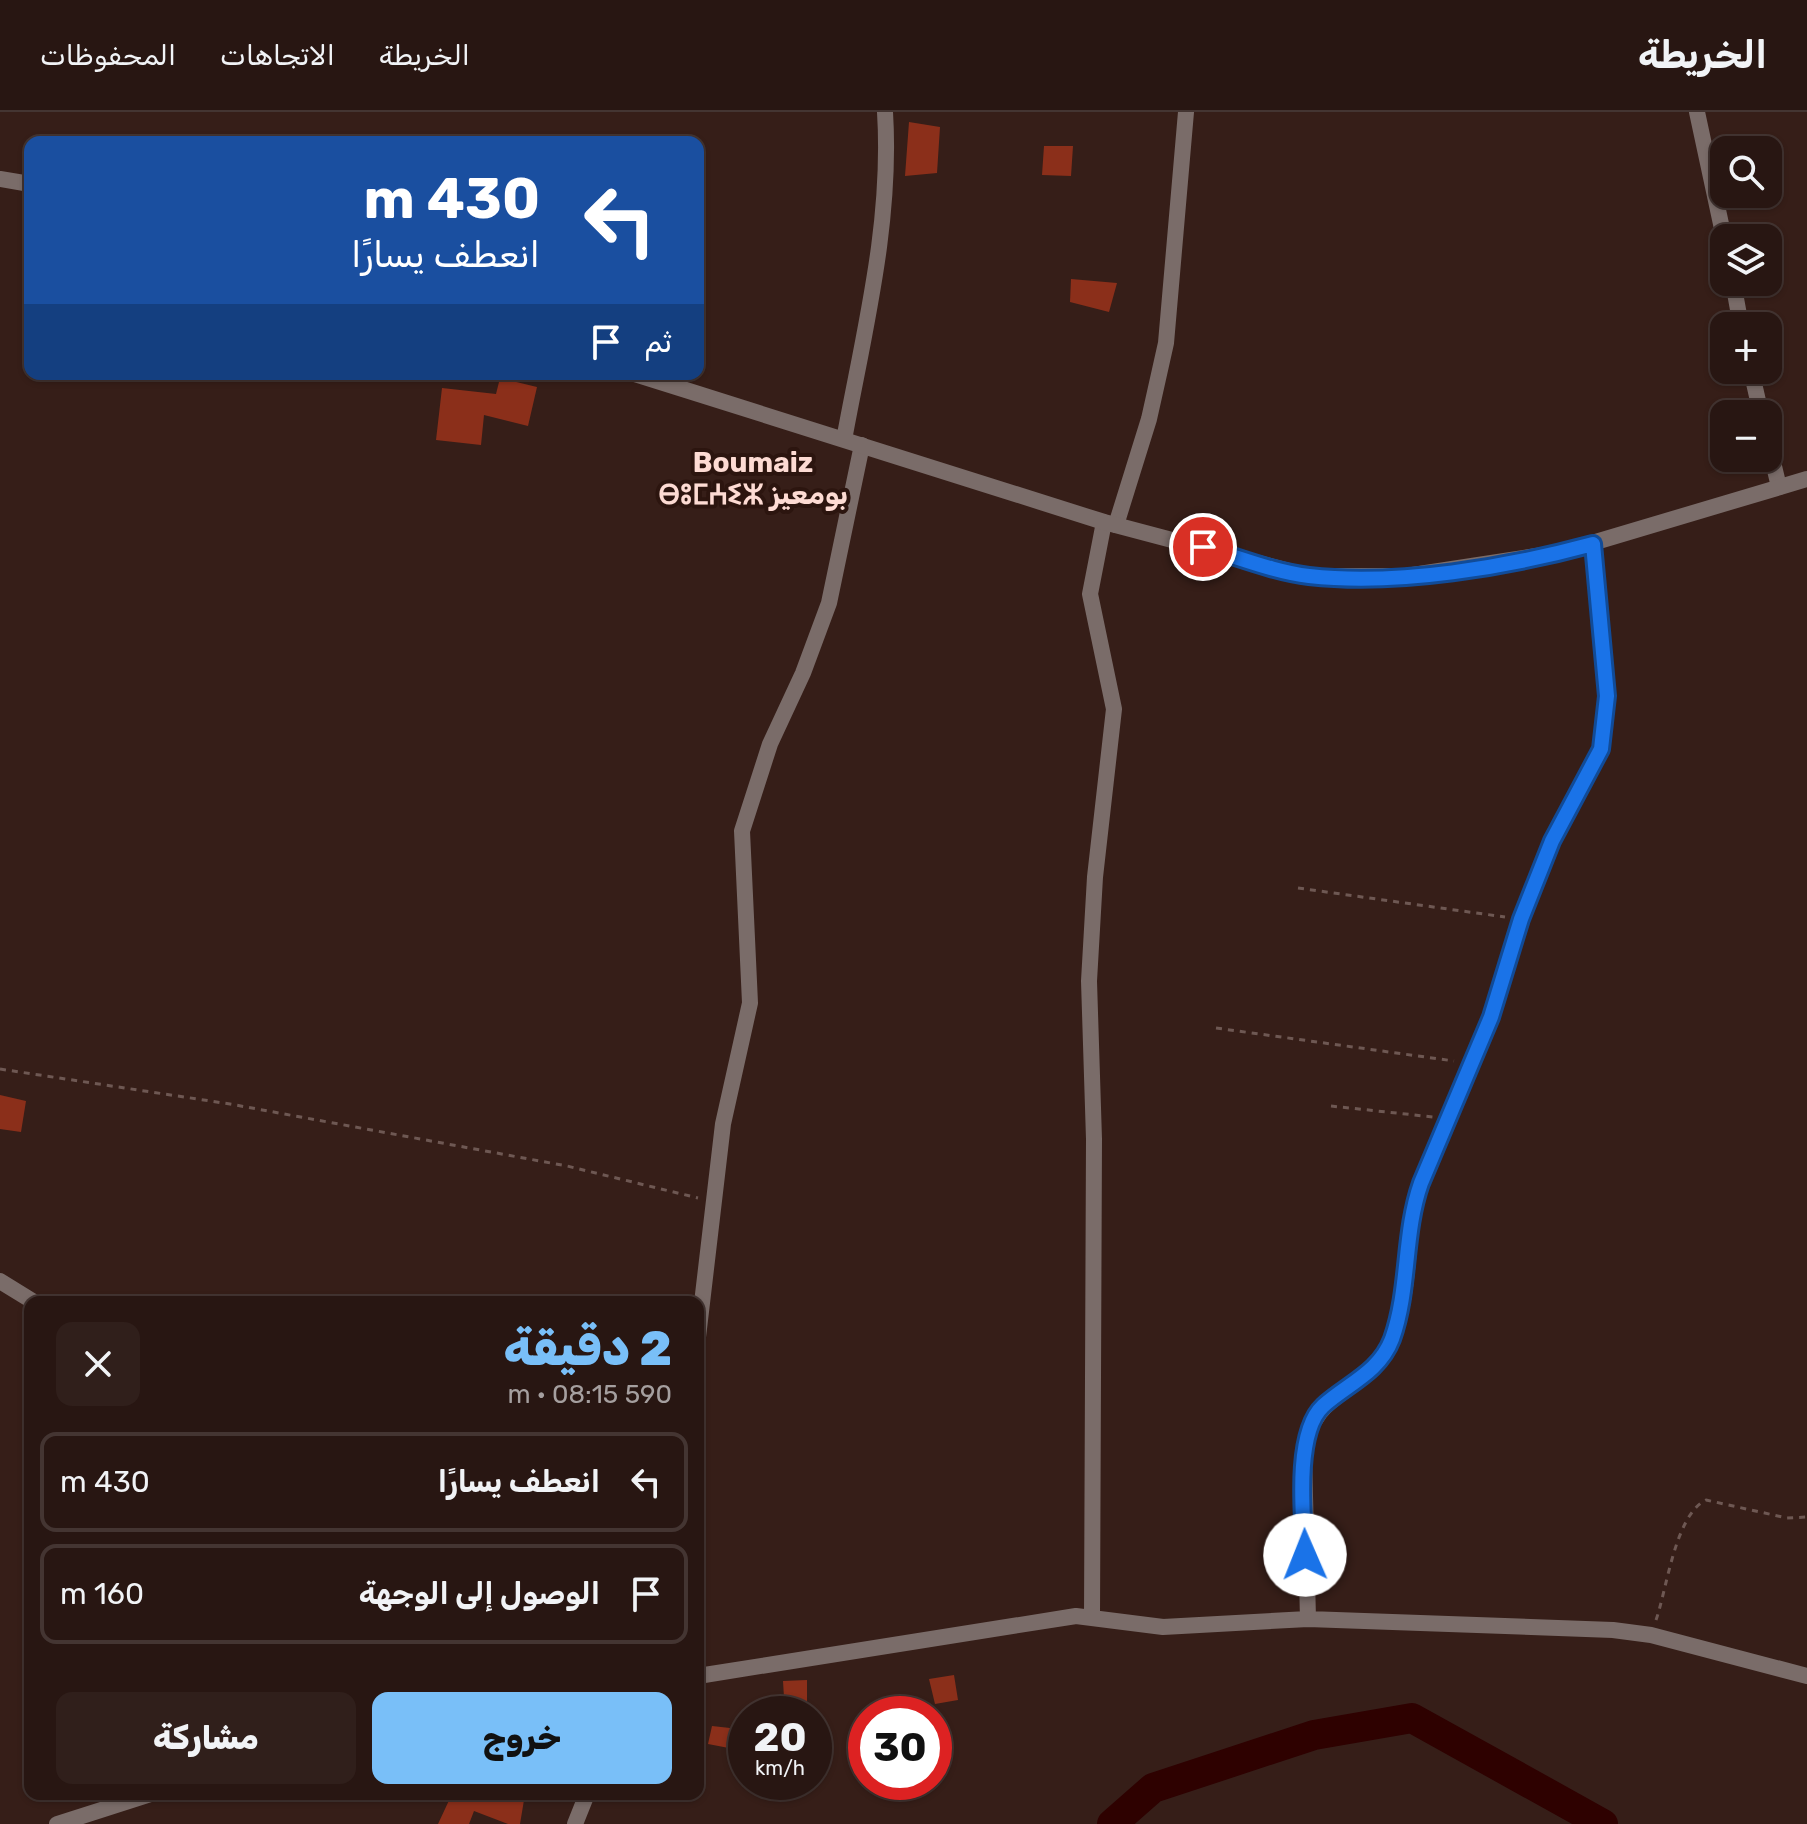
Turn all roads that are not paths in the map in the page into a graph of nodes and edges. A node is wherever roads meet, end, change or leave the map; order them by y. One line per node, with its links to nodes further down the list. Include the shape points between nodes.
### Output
1 (885, 112): 8 (street, via 887,193 880,252)
2 (1186, 112): 13 (street, via 1166,343 1149,419)
3 (1697, 112): 6 (street)
4 (0, 179): 5 (street)
5 (24, 183)
6 (1721, 224)
7 (654, 380): 8 (street)
8 (844, 440): 9 (street)
9 (862, 445): 13 (street); 17 (street, via 829,603 770,744 742,831 750,1003 723,1124)
10 (1775, 472): 12 (street)
11 (1807, 479): 12 (street)
12 (1779, 487): 14 (street)
13 (1110, 524): 14 (street, via 1308,576 1406,576); 18 (street, via 1090,594 1114,709 1089,981 1094,1139)
14 (1593, 544): 19 (street, via 1606,723 1601,749 1552,841 1521,919 1503,985 1412,1208 1402,1303 1390,1342 1356,1384 1318,1411 1309,1429 1304,1455)
15 (0, 1281): 16 (street)
16 (24, 1296)
17 (703, 1296)
18 (1092, 1617): 19 (street, via 1163,1627); 20 (street, via 985,1628)
19 (1308, 1619): 21 (street, via 1651,1635)
20 (704, 1675)
21 (1807, 1676)
22 (132, 1800): 24 (street)
23 (585, 1800): 25 (street)
24 (57, 1824)
25 (575, 1824)

